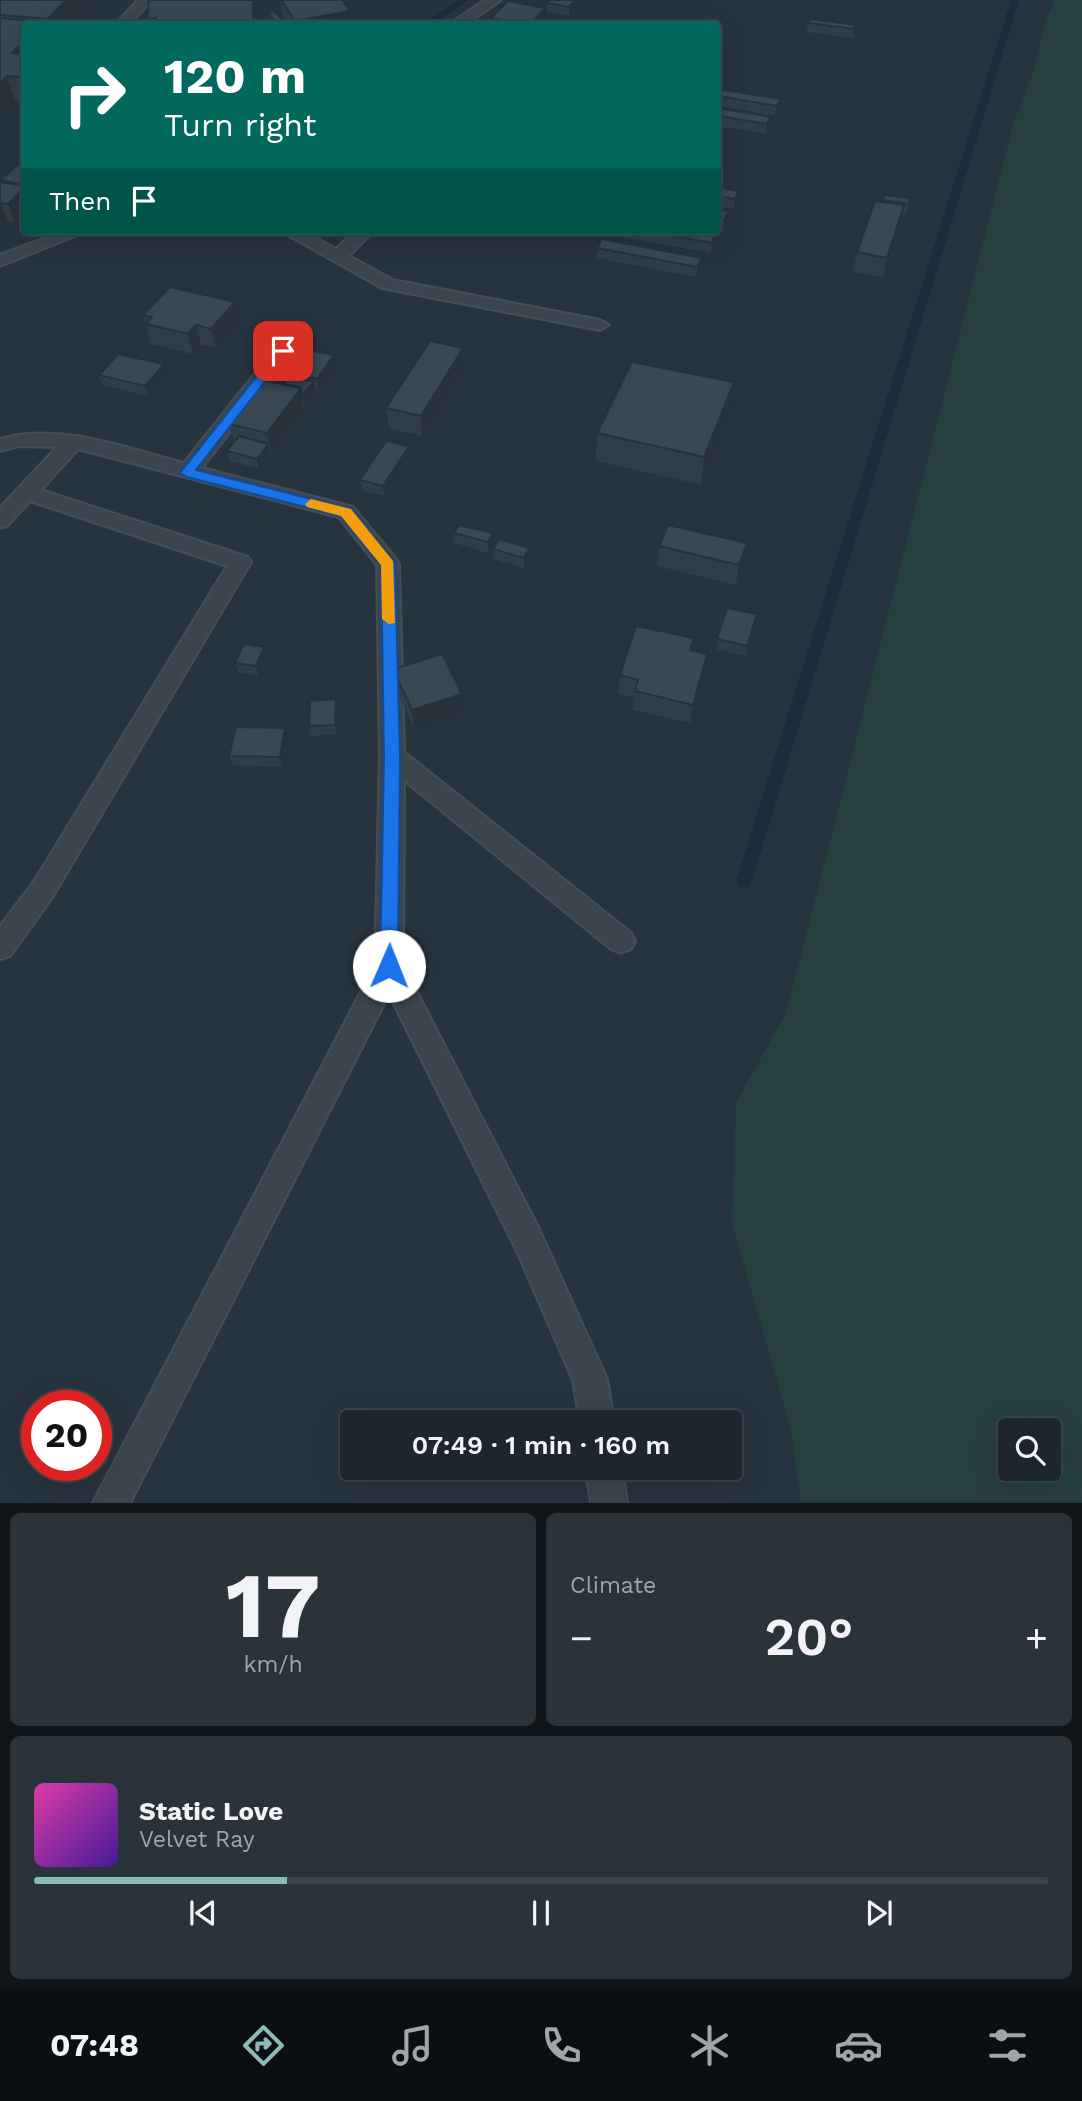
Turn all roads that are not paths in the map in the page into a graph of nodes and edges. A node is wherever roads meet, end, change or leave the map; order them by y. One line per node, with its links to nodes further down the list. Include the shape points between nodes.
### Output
1 (145, 0): 3 (lane)
2 (494, 0): 4 (lane)
3 (126, 21)
4 (462, 21)
5 (68, 235): 9 (lane)
6 (297, 235): 8 (lane)
7 (361, 235): 8 (lane)
8 (339, 256): 10 (lane, via 388,284)
9 (0, 261)
10 (600, 325)
11 (283, 351): 14 (lane)
12 (74, 441): 13 (lane, via 18,440); 14 (lane); 15 (lane)
13 (0, 445)
14 (187, 473): 17 (lane, via 346,512 388,564)
15 (28, 493): 16 (lane); 19 (lane, via 240,562 44,888)
16 (0, 521)
17 (392, 756): 18 (lane); 20 (lane)
18 (621, 941)
19 (0, 947)
20 (389, 966): 21 (lane, via 527,1238 590,1380); 23 (lane)
21 (595, 1410)
22 (606, 1480): 24 (lane)
23 (111, 1503)
24 (609, 1503)

